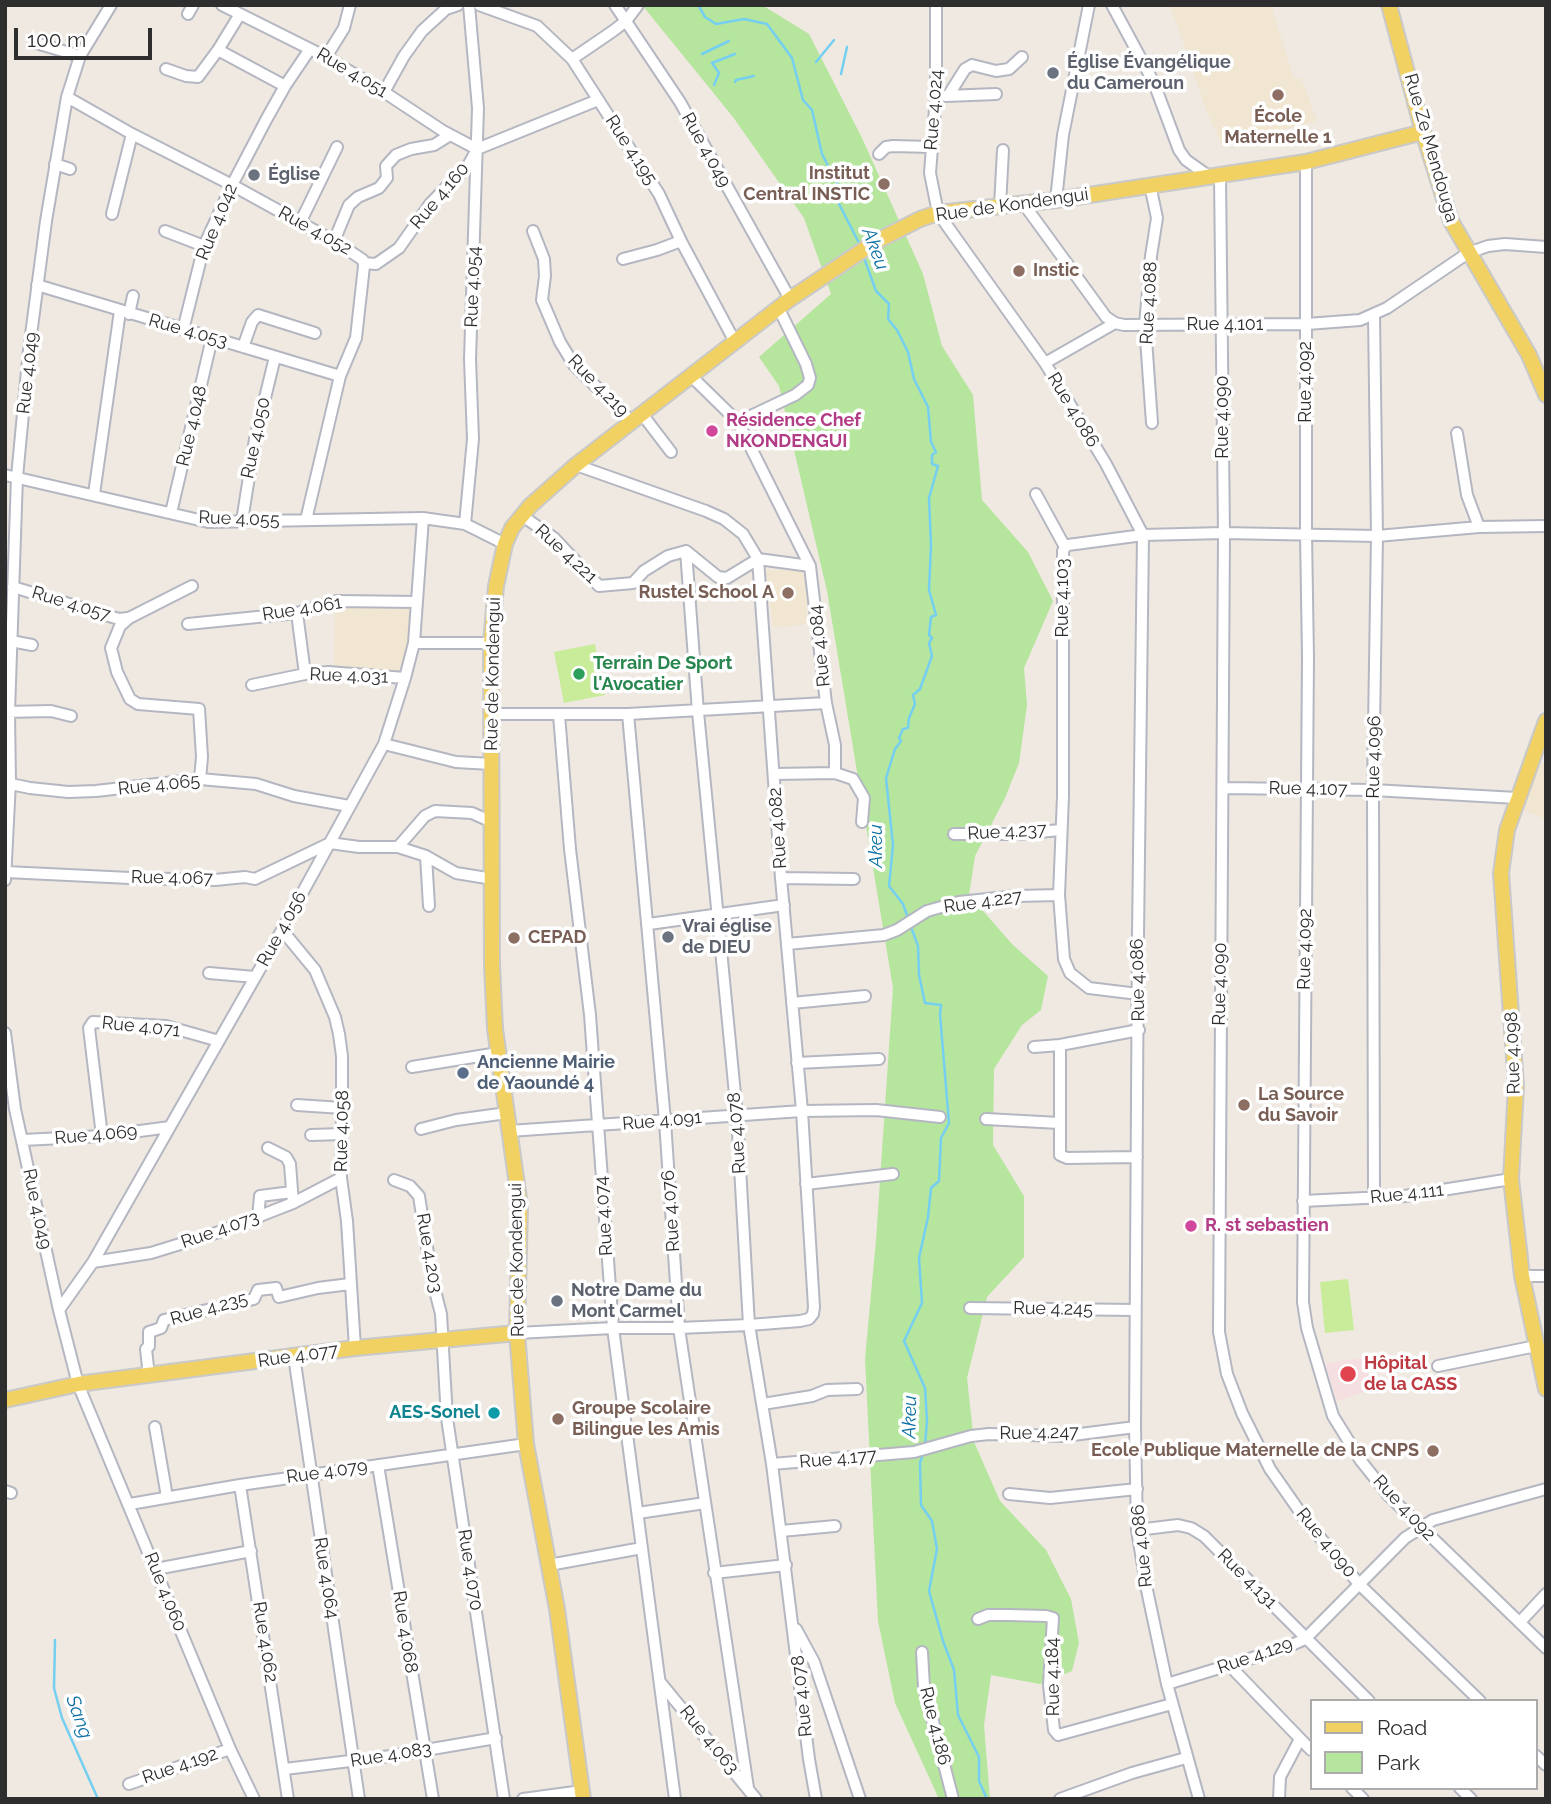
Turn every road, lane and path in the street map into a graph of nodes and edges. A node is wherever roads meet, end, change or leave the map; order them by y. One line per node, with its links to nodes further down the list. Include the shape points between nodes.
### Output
1 (111, 5): 18 (street, Rue 4.049)
2 (222, 5): 13 (street, Rue 4.051)
3 (350, 5): 19 (street, via 345,25)
4 (457, 5): 24 (street, via 422,31)
5 (469, 5): 35 (street, Rue 4.054)
6 (479, 5): 21 (street, Rue 4.195, via 537,26)
7 (615, 5): 14 (street, Rue 4.049)
8 (638, 5): 14 (street)
9 (936, 5): 26 (street, Rue 4.024)
10 (1089, 5): 44 (street)
11 (1112, 5): 41 (street, via 1154,83 1179,150 1186,160)
12 (1389, 5): 30 (main road, Rue Ze Mendouga)
13 (240, 14): 16 (street, Rue 4.051); 17 (street)
14 (626, 21): 21 (street); 61 (street, Rue 4.049, via 680,102)
15 (36, 43): 18 (street)
16 (310, 48): 19 (street, Rue 4.051); 23 (street, Rue 4.042)
17 (218, 50): 22 (street, via 198,77); 23 (street)
18 (80, 56): 28 (street, Rue 4.049)
19 (326, 57): 24 (street, Rue 4.051)
20 (1022, 57): 27 (street, via 1009,69 972,65)
21 (572, 59): 29 (street, Rue 4.195)
22 (166, 69)
23 (285, 86): 42 (street, Rue 4.042)
24 (384, 92): 32 (street, Rue 4.051)
25 (996, 94): 27 (street)
26 (936, 96): 27 (street); 34 (street, Rue 4.024)
27 (948, 96)
28 (67, 97): 31 (street, Rue 4.052); 39 (street, Rue 4.049)
29 (598, 100): 35 (street, Rue 4.160); 53 (street, Rue 4.195, via 660,194)
30 (1423, 132): 38 (main road, Rue de Kondengui); 56 (main road, Rue Ze Mendouga, via 1451,221)
31 (132, 134): 42 (street, Rue 4.052); 47 (street)
32 (450, 135): 35 (street, Rue 4.051); 52 (street, via 435,145 396,155 386,166 387,178 379,188 349,205)
33 (337, 147): 49 (street)
34 (931, 147): 37 (street, via 893,146); 48 (street, Rue 4.024, via 930,173)
35 (477, 149): 58 (street, Rue 4.160, via 399,248 376,264); 92 (street, Rue 4.054, via 470,359 473,439)
36 (1003, 150): 46 (street)
37 (879, 154)
38 (1306, 162): 41 (main road, Rue de Kondengui); 65 (street, Rue 4.092)
39 (55, 164): 40 (street); 59 (street, Rue 4.049)
40 (70, 169)
41 (1215, 176): 43 (main road, Rue de Kondengui); 67 (street, Rue 4.090)
42 (232, 185): 49 (street, Rue 4.052); 54 (street, Rue 4.042)
43 (1150, 185): 44 (main road, Rue de Kondengui); 66 (street, Rue 4.088, via 1157,219)
44 (1055, 200): 45 (main road, Rue de Kondengui)
45 (1023, 203): 46 (main road, Rue de Kondengui); 64 (street)
46 (1000, 206): 48 (main road, Rue de Kondengui)
47 (112, 214)
48 (938, 214): 61 (main road, Rue de Kondengui, via 875,242); 74 (street, Rue 4.086)
49 (300, 223): 52 (street, Rue 4.052)
50 (165, 231): 54 (street)
51 (533, 231): 78 (street, Rue 4.219, via 544,259 542,300 559,342 575,365)
52 (334, 241): 58 (street, Rue 4.052)
53 (681, 241): 57 (street); 71 (street, Rue 4.195)
54 (204, 246): 68 (street, Rue 4.042)
55 (1546, 247): 56 (street, Rue 4.101, via 1505,244)
56 (1468, 253): 63 (street, Rue 4.101); 77 (main road, Rue Ze Mendouga, via 1529,355)
57 (624, 259)
58 (364, 263): 75 (street, Rue 4.052, via 356,338)
59 (37, 285): 62 (street, Rue 4.053); 84 (street, Rue 4.049)
60 (133, 296): 62 (street)
61 (785, 304): 71 (main road, Rue de Kondengui); 79 (street, Rue 4.049, via 806,363 808,385)
62 (124, 313): 68 (street, Rue 4.053); 85 (street)
63 (1374, 315): 65 (street, Rue 4.101); 98 (street, Rue 4.096)
64 (1115, 323): 66 (street, Rue 4.101); 74 (street)
65 (1307, 324): 67 (street, Rue 4.101); 96 (street, Rue 4.092)
66 (1144, 325): 67 (street, Rue 4.101); 80 (street, Rue 4.088)
67 (1223, 325): 95 (street, Rue 4.090)
68 (183, 330): 70 (street, Rue 4.053)
69 (315, 333): 72 (street, via 258,315)
70 (212, 338): 72 (street, Rue 4.053); 87 (street, Rue 4.048)
71 (735, 342): 76 (main road, Rue de Kondengui)
72 (243, 348): 73 (street, Rue 4.053)
73 (275, 356): 75 (street, Rue 4.053); 91 (street, Rue 4.050)
74 (1045, 363): 97 (street, Rue 4.086)
75 (340, 376): 90 (street, Rue 4.052)
76 (691, 376): 78 (main road, Rue de Kondengui); 79 (street, Rue 4.084)
77 (1546, 395)
78 (637, 418): 82 (street, Rue 4.219); 83 (main road, Rue de Kondengui)
79 (738, 422): 103 (street, Rue 4.084)
80 (1152, 422)
81 (1457, 433): 94 (street, via 1467,495)
82 (671, 452)
83 (576, 465): 88 (main road, Rue de Kondengui); 102 (street, via 724,519 743,534)
84 (11, 476): 85 (street, Rue 4.055); 105 (street, Rue 4.049)
85 (94, 494): 87 (street, Rue 4.055)
86 (1036, 494): 100 (street)
87 (171, 513): 91 (street, Rue 4.055, via 208,522)
88 (521, 515): 99 (main road, Rue de Kondengui); 101 (street, Rue 4.221, via 554,538 599,586 633,583 667,556)
89 (423, 518): 90 (street, Rue 4.055); 92 (street, Rue 4.055); 106 (street, Rue 4.056)
90 (306, 520): 91 (street, Rue 4.055)
91 (242, 521)
92 (465, 524): 99 (street)
93 (1546, 526): 94 (street, Rue 4.103)
94 (1479, 527): 98 (street, Rue 4.103)
95 (1224, 533): 96 (street, Rue 4.103); 97 (street, Rue 4.103); 132 (street, Rue 4.090)
96 (1306, 534): 98 (street, Rue 4.103); 133 (street, Rue 4.092)
97 (1143, 535): 100 (street, Rue 4.103); 158 (street, Rue 4.086)
98 (1377, 537): 134 (street, Rue 4.096)
99 (505, 544): 112 (main road, Rue de Kondengui)
100 (1065, 547): 139 (street, Rue 4.103)
101 (686, 551): 102 (street, via 727,578); 120 (street, Rue 4.078)
102 (758, 559): 103 (street); 118 (street, Rue 4.082)
103 (810, 566): 117 (street, Rue 4.084)
104 (192, 586): 108 (street)
105 (13, 587): 108 (street, Rue 4.057, via 119,619); 110 (street, Rue 4.049)
106 (417, 602): 107 (street, Rue 4.061, via 337,601); 111 (street, Rue 4.056)
107 (297, 613): 109 (street, Rue 4.061); 114 (street)
108 (129, 618): 130 (street, via 120,626 111,648 117,672 130,699 138,704 199,709)
109 (188, 624)
110 (11, 641): 113 (street); 119 (street, Rue 4.049)
111 (414, 643): 112 (street); 115 (street, Rue 4.056)
112 (491, 643): 121 (main road, Rue de Kondengui)
113 (32, 645)
114 (305, 674): 115 (street, Rue 4.031); 116 (street, Rue 4.031)
115 (405, 678): 126 (street, Rue 4.056)
116 (252, 685)
117 (825, 703): 118 (street, Rue 4.084); 128 (street, via 835,745)
118 (768, 705): 120 (street, Rue 4.084); 129 (street, Rue 4.082)
119 (7, 712): 124 (street, via 51,711); 131 (street, Rue 4.049)
120 (698, 712): 122 (street, Rue 4.084); 152 (street, Rue 4.078)
121 (492, 714): 123 (street, Rue 4.084); 127 (main road, Rue de Kondengui)
122 (628, 714): 123 (street, Rue 4.084); 153 (street, Rue 4.076)
123 (559, 715): 179 (street, Rue 4.074)
124 (71, 716)
125 (1546, 721): 135 (main road, Rue 4.098)
126 (384, 744): 127 (street, via 456,762); 136 (street, Rue 4.056)
127 (491, 764): 138 (main road, Rue de Kondengui)
128 (835, 773): 129 (street); 137 (street, via 859,786 864,798)
129 (774, 774): 145 (street, Rue 4.082)
130 (200, 779): 131 (street, Rue 4.065, via 68,792); 136 (street, Rue 4.065, via 256,784)
131 (8, 783): 144 (street, Rue 4.049)
132 (1224, 788): 133 (street, Rue 4.107); 246 (street, Rue 4.090, via 1219,1332 1234,1394 1270,1469)
133 (1306, 788): 134 (street, Rue 4.107); 196 (street, Rue 4.092)
134 (1373, 790): 135 (street, Rue 4.107); 195 (street, Rue 4.096)
135 (1517, 798): 191 (main road, Rue 4.098, via 1501,873 1515,1062)
136 (349, 806): 141 (street, Rue 4.056)
137 (862, 821)
138 (492, 822): 142 (street, via 472,813 435,811); 146 (main road, Rue de Kondengui)
139 (1060, 830): 140 (street, Rue 4.237); 149 (street, Rue 4.103)
140 (954, 834)
141 (330, 843): 142 (street); 144 (street, Rue 4.067, via 255,879); 154 (street, Rue 4.056)
142 (398, 847): 143 (street)
143 (426, 856): 146 (street, via 456,873); 151 (street)
144 (6, 872): 148 (street, Rue 4.049)
145 (781, 878): 147 (street); 150 (street, Rue 4.082)
146 (493, 879): 166 (main road, Rue de Kondengui)
147 (854, 879)
148 (5, 880)
149 (1059, 895): 155 (street, Rue 4.227, via 959,902 927,911 888,934); 158 (street, Rue 4.103, via 1064,959 1070,973 1089,988)
150 (784, 905): 152 (street); 155 (street, Rue 4.082)
151 (429, 906)
152 (719, 914): 153 (street); 174 (street, Rue 4.078)
153 (649, 923): 177 (street, Rue 4.076)
154 (282, 930): 157 (street, Rue 4.056); 171 (street, Rue 4.058, via 315,970 335,1017 342,1056)
155 (787, 944): 160 (street, Rue 4.082)
156 (209, 973): 157 (street)
157 (255, 977): 163 (street, Rue 4.056)
158 (1138, 995): 161 (street, Rue 4.086)
159 (865, 996): 160 (street)
160 (792, 1003): 168 (street, Rue 4.082)
161 (1139, 1030): 164 (street); 188 (street, Rue 4.086)
162 (5, 1033): 186 (street, Rue 4.049)
163 (219, 1041): 180 (street, Rue 4.056); 185 (street, Rue 4.071, via 166,1026 93,1022 89,1028)
164 (1060, 1045): 165 (street); 178 (street)
165 (1034, 1047)
166 (498, 1053): 169 (street); 173 (main road, Rue de Kondengui)
167 (879, 1059): 168 (street)
168 (797, 1063): 172 (street, Rue 4.082)
169 (411, 1067)
170 (297, 1105): 171 (street)
171 (342, 1108): 183 (street, Rue 4.058)
172 (802, 1111): 174 (street, Rue 4.091); 175 (street, Rue 4.091, via 876,1110); 193 (street, Rue 4.082)
173 (507, 1113): 181 (street); 182 (main road, Rue de Kondengui)
174 (737, 1115): 177 (street, Rue 4.091); 205 (street, Rue 4.078)
175 (940, 1117)
176 (986, 1119): 178 (street)
177 (665, 1121): 179 (street, Rue 4.091); 207 (street, Rue 4.076)
178 (1059, 1123): 188 (street, via 1058,1150 1063,1157)
179 (597, 1126): 182 (street, Rue 4.091); 206 (street, Rue 4.074)
180 (170, 1128): 185 (street, Rue 4.069); 198 (street, Rue 4.056)
181 (421, 1129)
182 (509, 1131): 208 (main road, Rue de Kondengui, via 520,1206)
183 (342, 1134): 184 (street); 190 (street, Rue 4.058)
184 (311, 1135)
185 (102, 1136): 186 (street, Rue 4.069)
186 (23, 1140): 203 (street, Rue 4.049)
187 (268, 1148): 194 (street, via 290,1164)
188 (1137, 1157): 204 (street, Rue 4.086)
189 (892, 1174): 193 (street)
190 (341, 1178): 194 (street, Rue 4.073); 201 (street, Rue 4.058)
191 (1511, 1179): 195 (street, Rue 4.111); 199 (main road, Rue 4.098)
192 (394, 1180): 209 (street, Rue 4.203, via 411,1186 419,1196)
193 (806, 1184): 205 (street, Rue 4.082, via 813,1314 809,1319)
194 (292, 1198): 197 (street, Rue 4.073); 197 (street, via 260,1196)
195 (1374, 1198): 196 (street, Rue 4.111)
196 (1303, 1201): 237 (street, Rue 4.092, via 1303,1302 1333,1416 1375,1479)
197 (258, 1218): 198 (street, Rue 4.073, via 150,1253)
198 (93, 1262): 203 (street, Rue 4.056)
199 (1522, 1276): 200 (street); 210 (main road, Rue 4.098)
200 (1546, 1276)
201 (350, 1284): 211 (street, Rue 4.058); 214 (street, Rue 4.235, via 279,1297 276,1288 258,1290 254,1299 164,1320 161,1328 149,1332)
202 (971, 1308): 204 (street, Rue 4.245)
203 (59, 1310): 215 (street, Rue 4.049)
204 (1135, 1310): 221 (street, Rue 4.086)
205 (749, 1325): 207 (street); 219 (street, Rue 4.078)
206 (613, 1328): 207 (street); 208 (street); 235 (street, Rue 4.074)
207 (679, 1328): 233 (street, Rue 4.076)
208 (517, 1333): 209 (main road, Rue 4.077); 223 (main road, Rue de Kondengui)
209 (442, 1340): 211 (main road, Rue 4.077); 224 (street, Rue 4.070)
210 (1536, 1346): 213 (street); 217 (main road, Rue 4.098)
211 (355, 1348): 212 (main road, Rue 4.077)
212 (294, 1356): 214 (main road, Rue 4.077); 227 (street, Rue 4.064)
213 (1438, 1366)
214 (149, 1376): 215 (main road, Rue 4.077)
215 (78, 1384): 218 (main road, Rue 4.077); 234 (street, Rue 4.060)
216 (857, 1389): 219 (street, via 827,1390)
217 (1546, 1389)
218 (5, 1400)
219 (763, 1404): 225 (street, Rue 4.078)
220 (155, 1427): 232 (street)
221 (1135, 1427): 222 (street, Rue 4.247, via 1057,1436 989,1434); 229 (street, Rue 4.086)
222 (943, 1442): 225 (street, Rue 4.177, via 908,1453)
223 (526, 1444): 224 (street, Rue 4.079); 242 (main road, Rue de Kondengui)
224 (452, 1454): 226 (street, Rue 4.079); 260 (street, Rue 4.070)
225 (772, 1464): 239 (street, Rue 4.078)
226 (379, 1465): 227 (street, Rue 4.079); 264 (street, Rue 4.068)
227 (310, 1475): 228 (street, Rue 4.079); 266 (street, Rue 4.064)
228 (240, 1485): 232 (street, Rue 4.079); 241 (street, Rue 4.062)
229 (1137, 1489): 231 (street, via 1050,1499); 238 (street, Rue 4.086)
230 (1546, 1489): 237 (street, Rue 4.129, via 1446,1515)
231 (1009, 1494)
232 (167, 1497): 234 (street, Rue 4.079)
233 (705, 1503): 235 (street); 245 (street, Rue 4.076)
234 (130, 1504): 244 (street, Rue 4.060)
235 (638, 1513): 240 (street, Rue 4.074)
236 (835, 1526): 239 (street)
237 (1420, 1527): 246 (street, Rue 4.129); 249 (street, Rue 4.092)
238 (1137, 1530): 251 (street, Rue 4.131, via 1178,1525 1204,1536); 256 (street, Rue 4.086)
239 (781, 1531): 243 (street, Rue 4.078)
240 (642, 1548): 242 (street); 255 (street, Rue 4.074)
241 (251, 1551): 244 (street); 267 (street, Rue 4.062)
242 (549, 1565): 270 (main road, Rue de Kondengui)
243 (786, 1565): 245 (street); 250 (street, Rue 4.078)
244 (156, 1569): 262 (street, Rue 4.060)
245 (714, 1573): 269 (street, Rue 4.076)
246 (1360, 1585): 251 (street, Rue 4.129); 258 (street, Rue 4.090)
247 (1546, 1594): 249 (street)
248 (978, 1619): 259 (street, Rue 4.184, via 988,1615 1053,1618 1049,1685 1058,1735)
249 (1520, 1622): 252 (street, Rue 4.092)
250 (794, 1627): 279 (street, Rue 4.078); 280 (street, via 814,1662)
251 (1305, 1639): 254 (street, Rue 4.129); 257 (street, Rue 4.131)
252 (1546, 1647)
253 (922, 1652): 281 (street, Rue 4.186, via 924,1687)
254 (1229, 1665): 256 (street, Rue 4.129); 261 (street)
255 (660, 1682): 269 (street, Rue 4.063); 277 (street, Rue 4.074)
256 (1167, 1684): 259 (street, Rue 4.086)
257 (1367, 1699)
258 (1478, 1699)
259 (1172, 1704): 265 (street, Rue 4.086)
260 (496, 1738): 264 (street, Rue 4.083); 275 (street, Rue 4.070)
261 (1300, 1739): 263 (street); 284 (street, via 1280,1777)
262 (230, 1749): 268 (street, Rue 4.192); 271 (street, Rue 4.060)
263 (1310, 1749)
264 (424, 1751): 266 (street, Rue 4.083); 274 (street, Rue 4.068)
265 (1186, 1758): 282 (street); 283 (street, Rue 4.086)
266 (354, 1761): 267 (street, Rue 4.083); 273 (street, Rue 4.064)
267 (285, 1769): 272 (street, Rue 4.062)
268 (129, 1784)
269 (748, 1788): 278 (street, Rue 4.063)
270 (582, 1795): 276 (street)
271 (254, 1799)
272 (288, 1799)
273 (359, 1799)
274 (433, 1799)
275 (504, 1799)
276 (523, 1799)
277 (675, 1799)
278 (756, 1799)
279 (816, 1799)
280 (860, 1799)
281 (953, 1799)
282 (1060, 1799)
283 (1199, 1799)
284 (1279, 1799)

